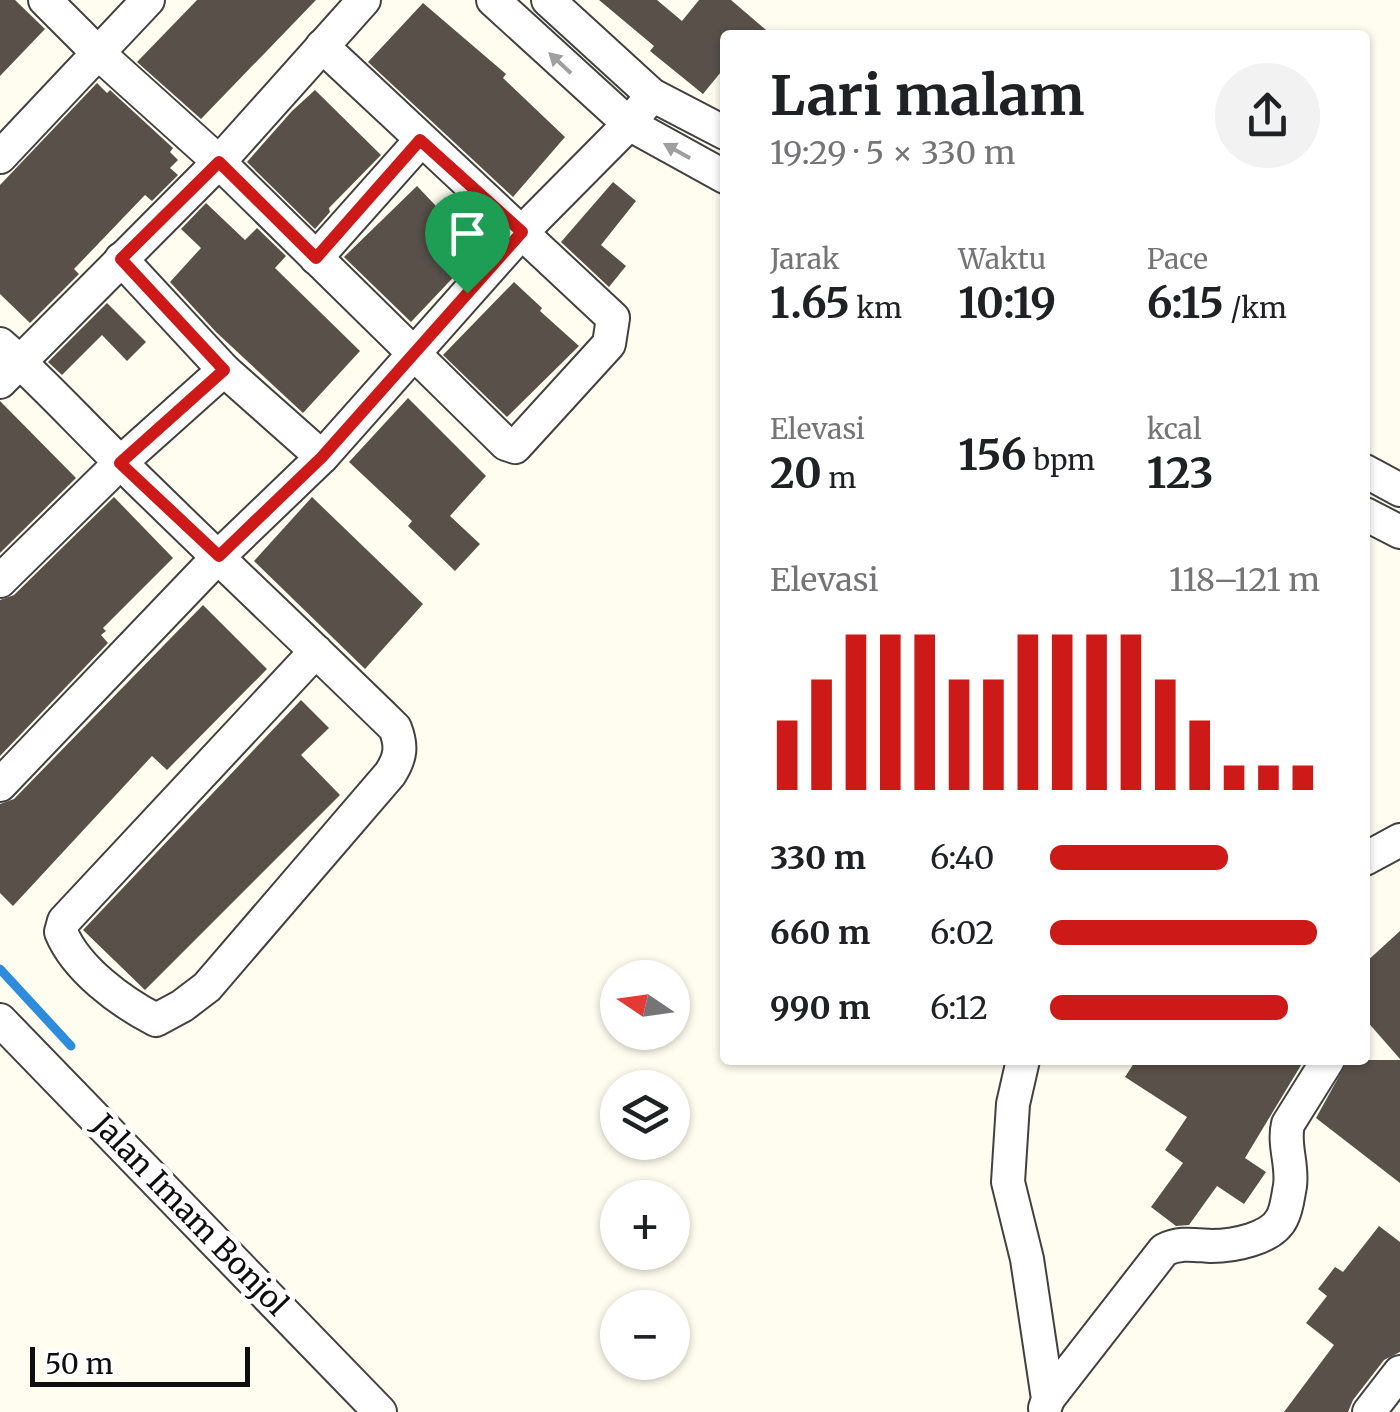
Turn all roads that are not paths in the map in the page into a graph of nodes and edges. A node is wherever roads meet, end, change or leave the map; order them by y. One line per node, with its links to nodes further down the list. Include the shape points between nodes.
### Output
1 (45, 0): 7 (street)
2 (148, 0): 7 (street)
3 (364, 0): 6 (street)
4 (493, 0): 9 (street, one-way to 4)
5 (548, 0): 8 (street)
6 (322, 46): 11 (street); 13 (street)
7 (98, 54): 12 (street); 13 (street)
8 (652, 94): 9 (street); 10 (street)
9 (629, 124): 14 (street, one-way to 9); 15 (street)
10 (720, 130)
11 (420, 140): 15 (street); 16 (street)
12 (0, 157)
13 (219, 162): 16 (street); 17 (street)
14 (720, 174)
15 (522, 232): 18 (street); 18 (street, via 608,310 614,324 609,344 532,431 515,448 506,444)
16 (316, 258): 18 (street)
17 (121, 259): 19 (street); 20 (street)
18 (412, 354): 21 (street)
19 (7, 363): 22 (street)
20 (224, 370): 21 (street); 22 (street)
21 (322, 457): 27 (street)
22 (120, 463): 27 (street); 28 (street)
23 (1370, 475): 24 (street)
24 (1400, 490)
25 (1370, 517): 26 (street)
26 (1400, 532)
27 (219, 556): 29 (street); 30 (street)
28 (0, 581)
29 (316, 651): 29 (street, via 395,728 398,761 207,987 156,1020 80,962 62,932 64,921)
30 (0, 785)
31 (1400, 840): 32 (street)
32 (1370, 856)
33 (0, 1020): 38 (street, Jalan Imam Bonjol)
34 (1022, 1065): 37 (street, via 1008,1182)
35 (1325, 1065): 37 (street, via 1288,1124 1291,1181 1274,1229 1229,1244 1164,1250)
36 (1400, 1372): 39 (street)
37 (1046, 1406)
38 (380, 1412)
39 (1369, 1412)

